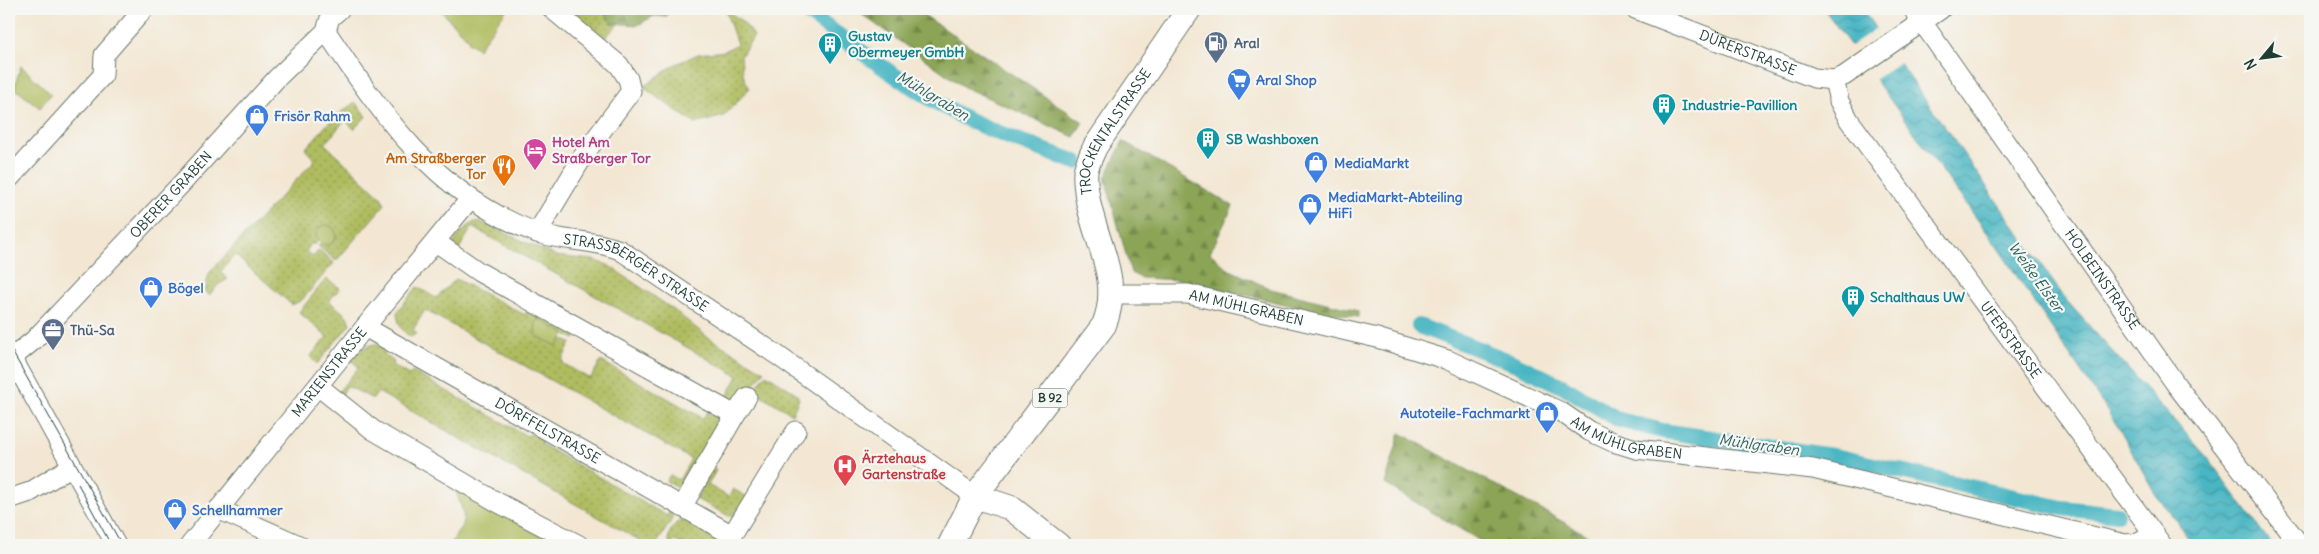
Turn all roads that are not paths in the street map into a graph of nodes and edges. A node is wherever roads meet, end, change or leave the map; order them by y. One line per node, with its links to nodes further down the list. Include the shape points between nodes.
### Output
1 (144, 9): 9 (street, via 104,55 103,75)
2 (552, 9): 11 (street, via 619,65 628,79 630,91 585,153)
3 (1189, 9): 13 (main road, TROCKENTALSTRASSE / B 92, via 1095,147 1086,169 1090,213 1110,273)
4 (1635, 9): 8 (street, DÜRERSTRASSE, via 1814,78)
5 (1941, 9): 7 (street)
6 (330, 17): 10 (street, STRASSBERGER STRASSE, via 393,127); 15 (street, OBERER GRABEN, via 178,188 34,340)
7 (1914, 21): 8 (street); 34 (street, HOLBEINSTRASSE, via 2177,386)
8 (1839, 78): 25 (street, UFERSTRASSE, via 1839,101 1849,120)
9 (9, 180)
10 (470, 200): 11 (street, STRASSBERGER STRASSE); 12 (street, MARIENSTRASSE)
11 (538, 233): 21 (street, STRASSBERGER STRASSE, via 604,244 620,250 769,350)
12 (436, 242): 14 (street, MARIENSTRASSE); 18 (street, via 479,272)
13 (1112, 294): 21 (main road, TROCKENTALSTRASSE / B 92, via 1104,326); 25 (street, AM MÜHLGRABEN, via 1188,294 1377,338 1448,360 1561,412 1589,431 1636,448 1812,468 2125,544)
14 (365, 327): 16 (street, MARIENSTRASSE); 23 (street, DÖRFFELSTRASSE)
15 (11, 355): 20 (street)
16 (318, 386): 24 (street, MARIENSTRASSE); 30 (street, via 373,430)
17 (747, 397): 18 (street)
18 (735, 415): 23 (street)
19 (796, 431): 26 (street)
20 (72, 466): 22 (street, via 30,492); 27 (street)
21 (975, 496): 31 (main road, TROCKENTALSTRASSE / B 92); 32 (main road, STRASSBERGER STRASSE, via 1001,521); 33 (main road, STRASSBERGER STRASSE, via 1011,508)
22 (9, 499)
23 (682, 507): 26 (street, DÖRFFELSTRASSE)
24 (218, 509): 28 (street, MARIENSTRASSE); 29 (street)
25 (2158, 539)
26 (731, 540)
27 (116, 545)
28 (190, 545)
29 (299, 545)
30 (579, 545)
31 (950, 545)
32 (1038, 545)
33 (1058, 545)
34 (2300, 545)

